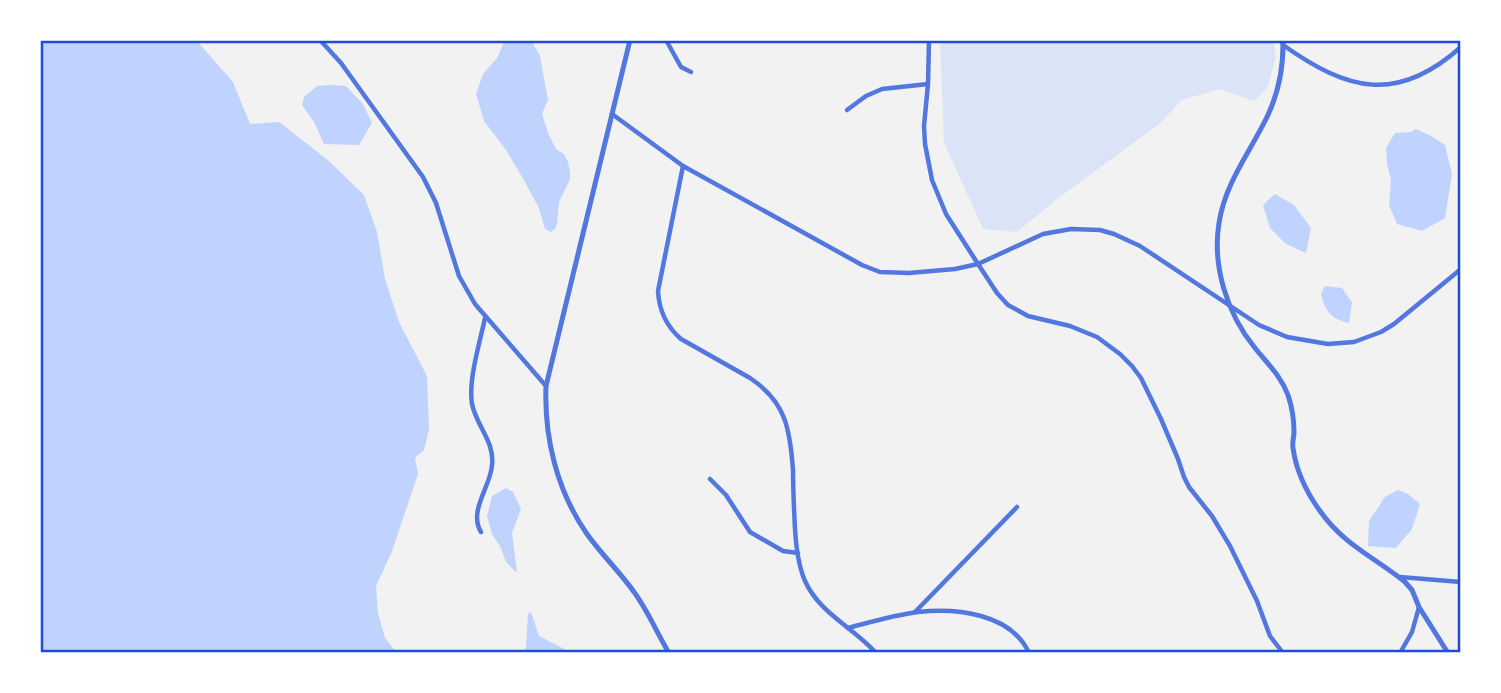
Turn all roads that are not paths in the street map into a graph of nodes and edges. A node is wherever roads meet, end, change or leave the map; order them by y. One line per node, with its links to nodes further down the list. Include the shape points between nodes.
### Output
1 (320, 40): 15 (street, via 423,177 459,276)
2 (630, 40): 10 (street)
3 (666, 40): 7 (street, via 681,67)
4 (929, 40): 8 (street)
5 (1283, 42): 6 (street, via 1339,77 1371,85 1422,75); 14 (street, via 1273,103 1228,190 1219,222 1220,272)
6 (1461, 47)
7 (691, 72)
8 (928, 85): 9 (street, via 882,89); 12 (street, via 924,125 932,180 946,214)
9 (847, 110)
10 (612, 114): 11 (street); 16 (street)
11 (682, 166): 12 (street, via 880,272); 20 (street, via 659,305 667,324 681,339 760,384 783,413 790,437)
12 (978, 264): 14 (street, via 1043,234 1100,230 1140,246); 29 (street, via 1008,305 1028,316 1097,337 1132,366 1161,419 1189,487 1230,545 1270,636)
13 (1461, 269): 14 (street, via 1394,324 1354,342 1328,344 1287,337)
14 (1231, 306): 21 (street, via 1288,394 1297,462 1319,510 1348,542)
15 (486, 318): 16 (street); 19 (street, via 471,383 475,414 492,457 476,514)
16 (546, 386): 26 (street, via 552,455 569,503 587,534 635,593)
17 (710, 479): 20 (street, via 750,532 783,551)
18 (1017, 507): 24 (street)
19 (481, 532)
20 (798, 553): 25 (street, via 812,594)
21 (1399, 577): 22 (street); 23 (street, via 1412,590)
22 (1461, 582)
23 (1419, 607): 30 (street); 31 (street)
24 (914, 613): 25 (street); 28 (street, via 958,613 996,621 1014,632)
25 (848, 628): 27 (street)
26 (669, 653)
27 (876, 653)
28 (1029, 653)
29 (1283, 653)
30 (1400, 653)
31 (1448, 653)

